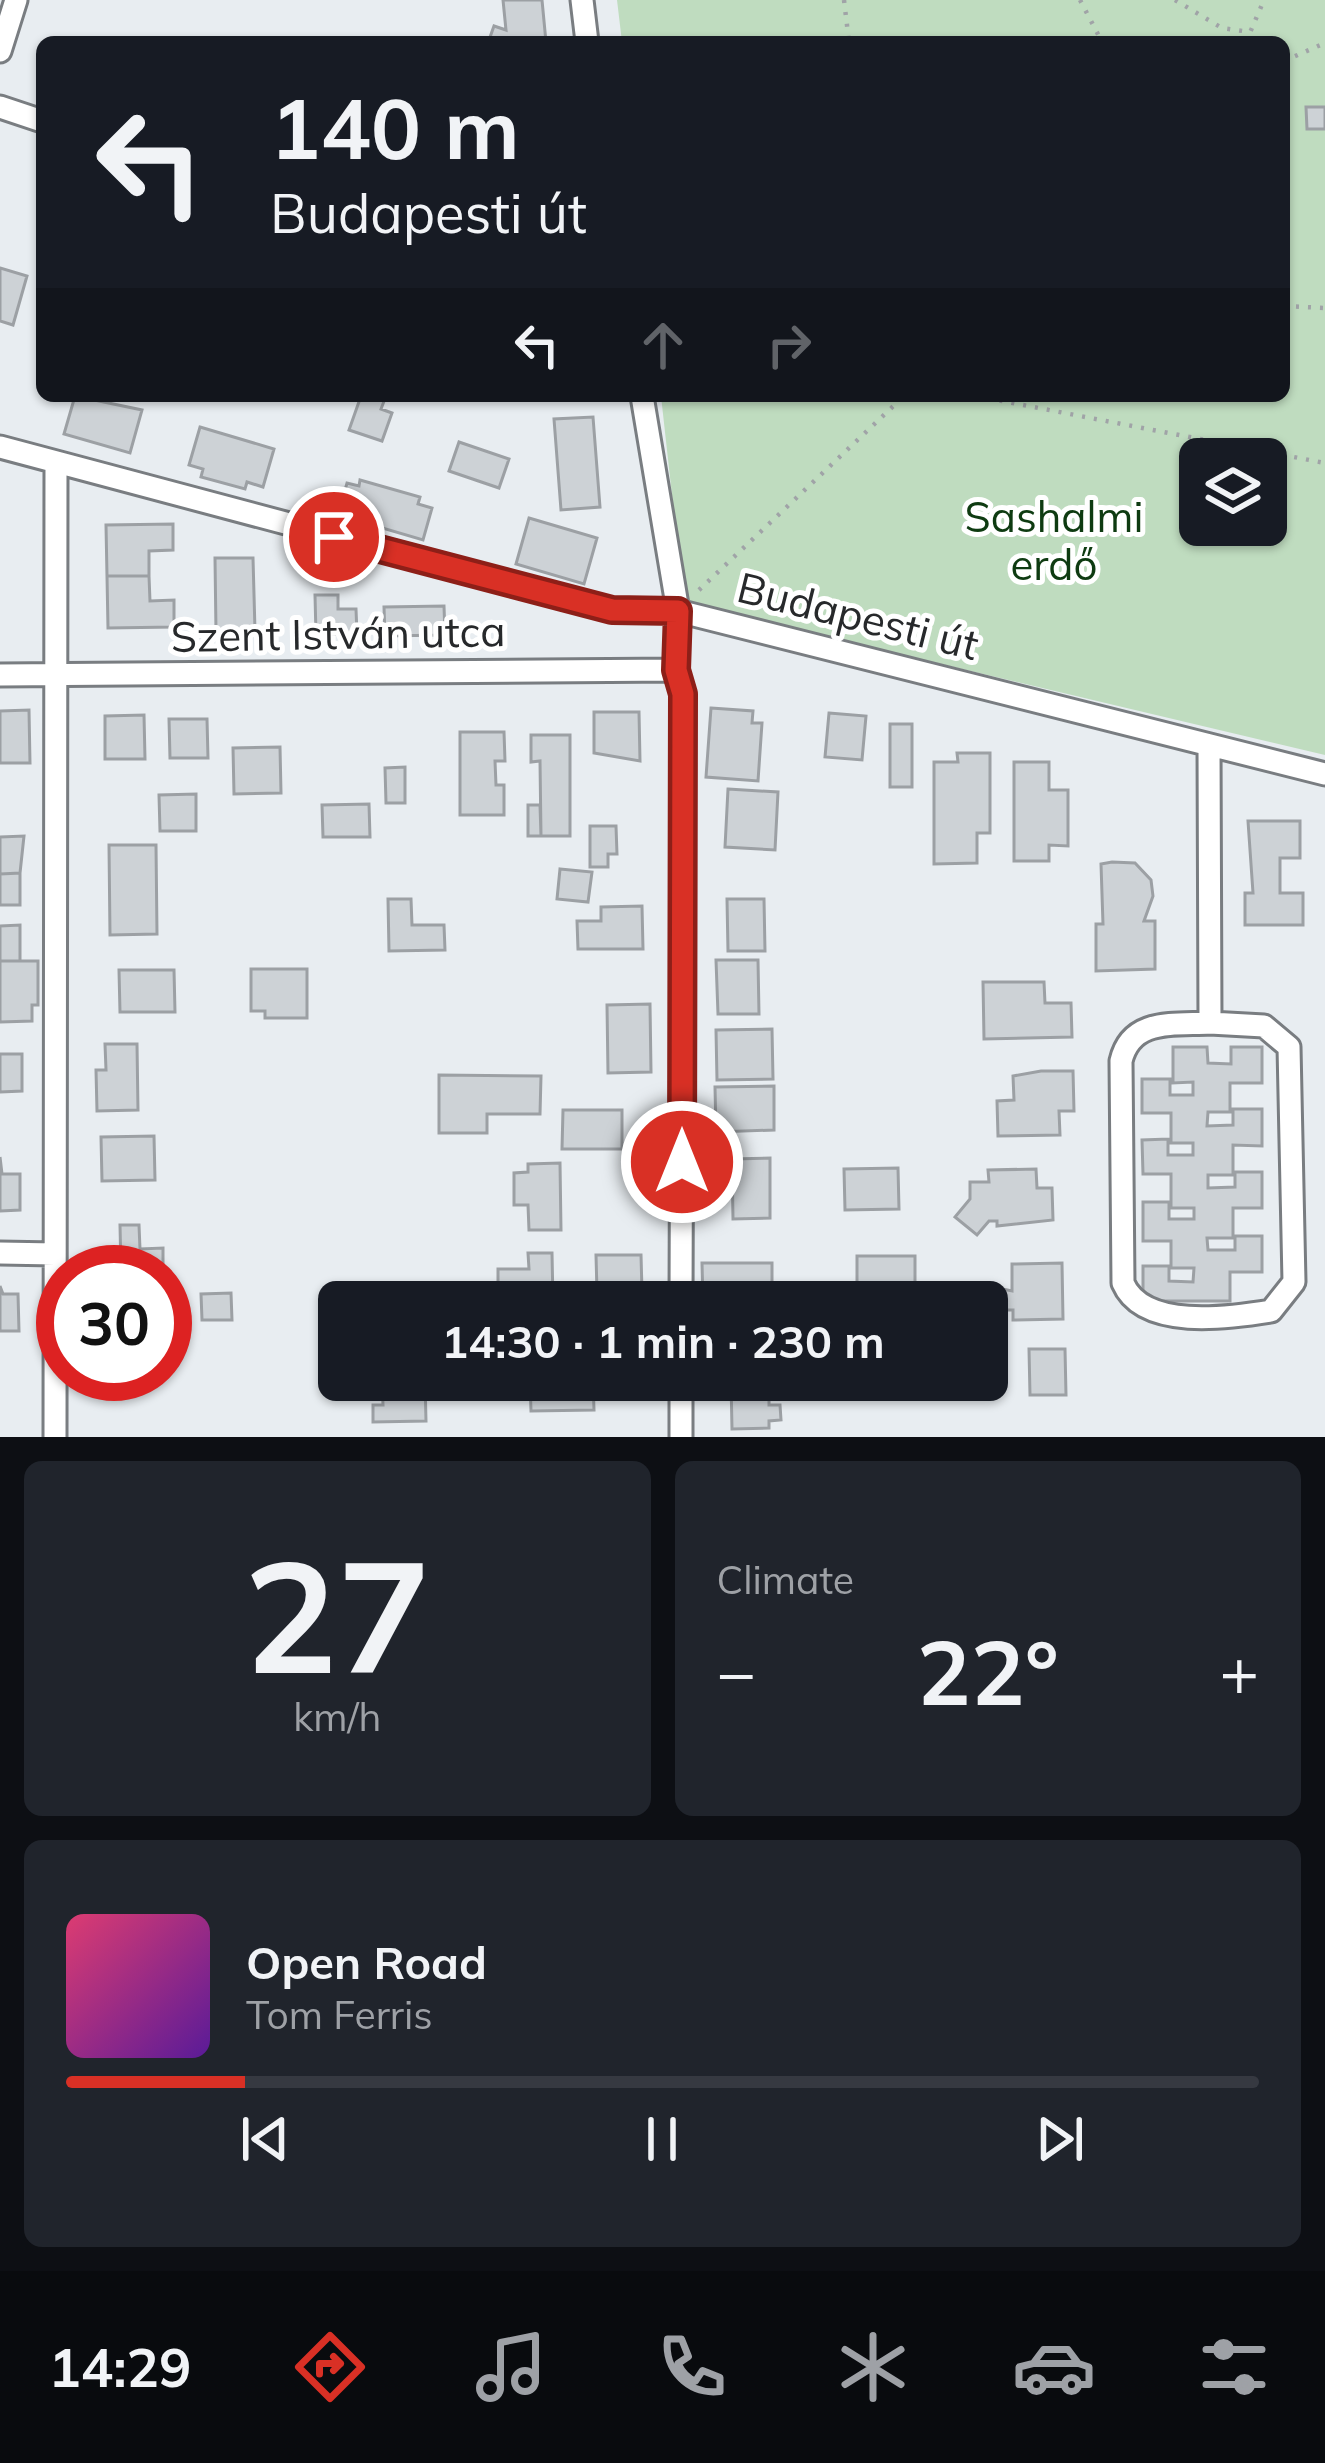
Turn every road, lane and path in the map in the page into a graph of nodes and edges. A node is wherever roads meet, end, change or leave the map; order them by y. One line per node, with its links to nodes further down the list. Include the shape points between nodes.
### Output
1 (16, 0): 13 (street)
2 (582, 0): 8 (street)
3 (844, 0): 9 (path)
4 (1080, 0): 10 (path)
5 (1175, 0): 7 (path, via 1222,28)
6 (1264, 0): 7 (path)
7 (1250, 32): 11 (path)
8 (586, 36)
9 (848, 36)
10 (1099, 36)
11 (1248, 36)
12 (1325, 43): 14 (path)
13 (0, 51)
14 (1290, 58)
15 (0, 107): 16 (street)
16 (36, 120)
17 (1290, 306): 18 (path)
18 (1325, 308)
19 (643, 402): 25 (street)
20 (898, 402): 25 (path)
21 (1007, 402): 24 (path)
22 (0, 447): 23 (street, Budapesti út)
23 (56, 463): 25 (street, Budapesti út, via 612,610); 28 (street)
24 (1325, 463)
25 (678, 611): 26 (street); 29 (street, Budapesti út)
26 (676, 670): 28 (street, Szent István utca); 35 (street, via 683,694)
27 (0, 675): 28 (street, Szent István utca)
28 (56, 675): 32 (street)
29 (1209, 745): 30 (street, Budapesti út); 31 (street)
30 (1325, 774)
31 (1210, 1023): 31 (street, via 1147,1028 1128,1042 1121,1061 1123,1283 1137,1305 1156,1314 1271,1311 1294,1282 1289,1047 1264,1026)
32 (55, 1245)
33 (0, 1253): 34 (street)
34 (36, 1254)
35 (681, 1281)
36 (55, 1401): 38 (street)
37 (681, 1401): 39 (street)
38 (55, 1437)
39 (681, 1437)

